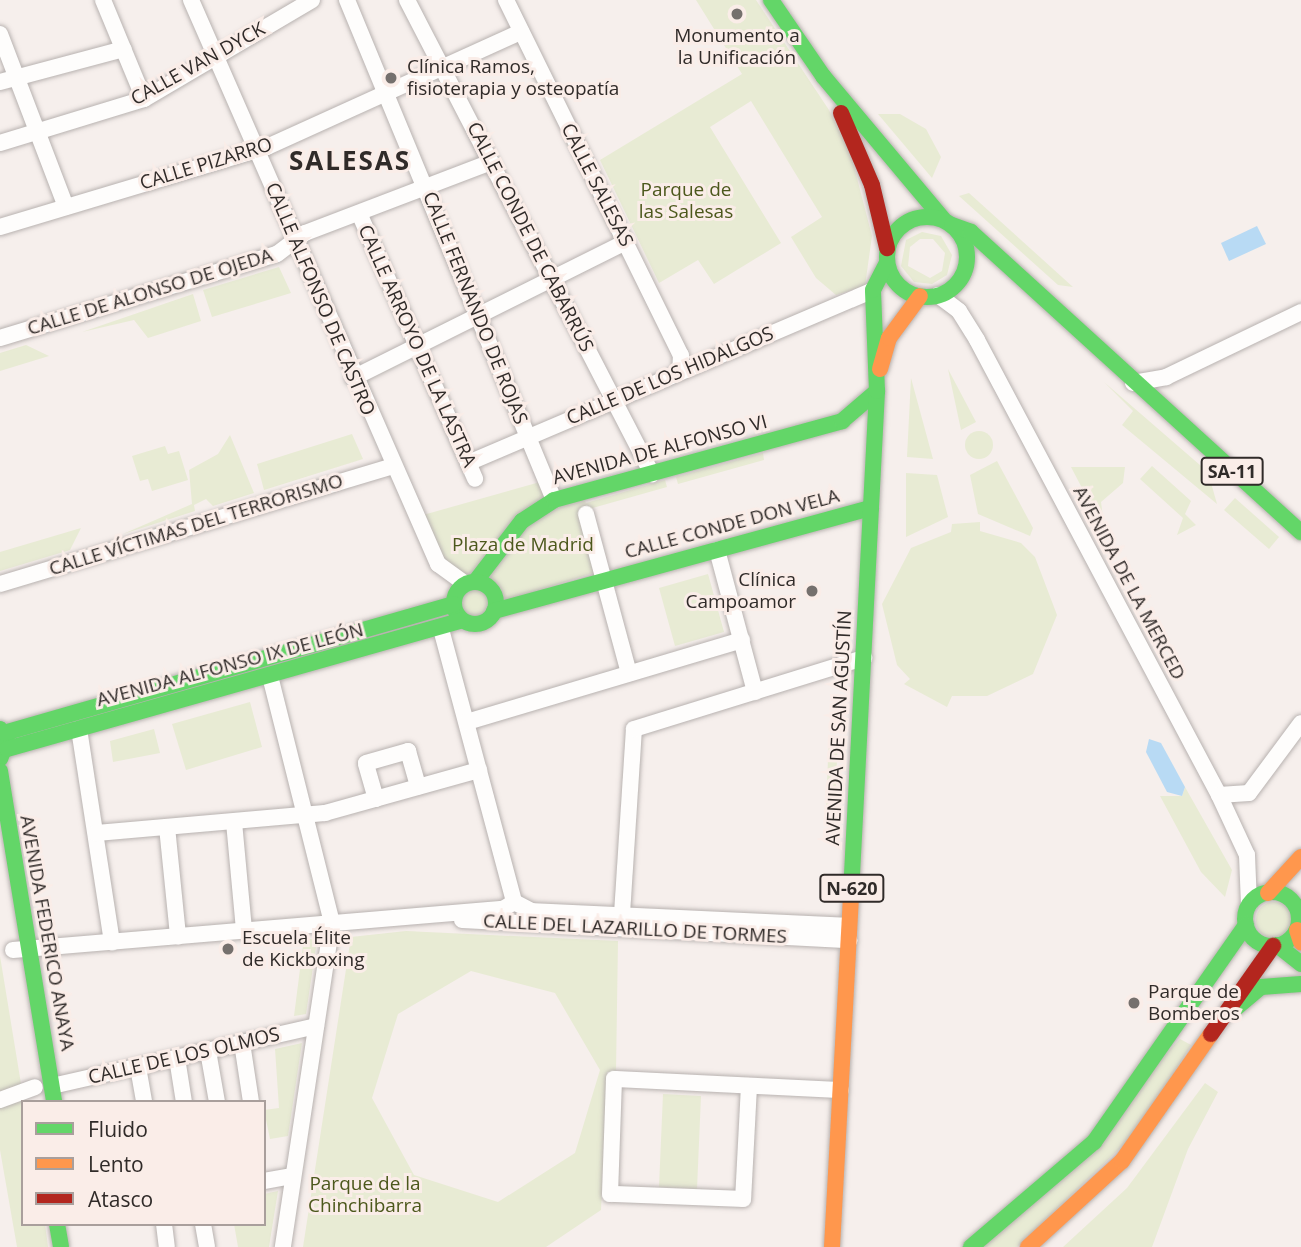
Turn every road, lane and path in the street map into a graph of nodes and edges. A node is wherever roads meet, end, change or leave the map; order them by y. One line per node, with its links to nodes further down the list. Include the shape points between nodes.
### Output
1 (103, 0): 10 (street)
2 (191, 0): 11 (street, CALLE ALFONSO DE CASTRO)
3 (312, 0): 11 (street, CALLE VAN DYCK)
4 (347, 0): 16 (street, CALLE FERNANDO DE ROJAS)
5 (407, 0): 12 (street, CALLE CONDE DE CABARRÚS)
6 (506, 0): 8 (street, CALLE SALESAS)
7 (771, 0): 13 (main road)
8 (521, 32): 12 (street, CALLE PIZARRO); 28 (street, CALLE SALESAS)
9 (0, 34): 14 (street)
10 (124, 49): 14 (street); 17 (street)
11 (216, 56): 17 (street, CALLE VAN DYCK); 20 (street, CALLE ALFONSO DE CASTRO)
12 (443, 68): 16 (street, CALLE PIZARRO); 21 (street, CALLE CONDE DE CABARRÚS)
13 (823, 76): 25 (main road); 29 (main road, via 863,162)
14 (17, 78): 15 (street); 18 (street)
15 (0, 82)
16 (386, 94): 20 (street, CALLE PIZARRO); 22 (street, CALLE FERNANDO DE ROJAS)
17 (144, 99): 18 (street, CALLE VAN DYCK)
18 (38, 132): 19 (street, CALLE VAN DYCK); 23 (street)
19 (0, 143)
20 (257, 150): 23 (street, CALLE PIZARRO); 27 (street, CALLE ALFONSO DE CASTRO)
21 (491, 162): 22 (street, CALLE DE ALONSO DE OJEDA); 31 (street, CALLE CONDE DE CABARRÚS)
22 (425, 186): 24 (street, CALLE DE ALONSO DE OJEDA); 37 (street, CALLE FERNANDO DE ROJAS)
23 (66, 207): 26 (street, CALLE PIZARRO)
24 (359, 213): 27 (street, CALLE DE ALONSO DE OJEDA); 39 (street, CALLE ARROYO DE LA LASTRA)
25 (947, 222): 29 (main road, via 909,220); 30 (main road, via 966,248); 32 (main road, SA-11, via 971,232)
26 (0, 227)
27 (294, 238): 38 (street, CALLE DE ALONSO DE OJEDA, via 277,254); 42 (street, CALLE ALFONSO DE CASTRO)
28 (626, 242): 31 (street); 40 (street, CALLE SALESAS, via 681,355)
29 (887, 255): 33 (main road, AVENIDA DE SAN AGUSTÍN / N-620); 35 (main road, via 898,285)
30 (963, 274): 32 (main road, SA-11, via 989,268); 34 (main road)
31 (551, 279): 37 (street); 45 (street, CALLE CONDE DE CABARRÚS)
32 (1017, 281): 43 (main road, SA-11)
33 (873, 290): 40 (street, CALLE DE LOS HIDALGOS); 44 (main road, AVENIDA DE SAN AGUSTÍN / N-620)
34 (938, 295): 35 (main road); 76 (street, AVENIDA DE LA MERCED, via 960,311 977,340)
35 (920, 296): 44 (main road, AVENIDA DE SAN AGUSTÍN / N-620, via 889,338)
36 (1301, 312): 41 (street)
37 (479, 315): 39 (street); 47 (street, CALLE FERNANDO DE ROJAS)
38 (0, 338)
39 (418, 346): 42 (street); 48 (street, CALLE ARROYO DE LA LASTRA)
40 (680, 372): 45 (street, CALLE DE LOS HIDALGOS)
41 (1166, 377): 43 (street); 46 (street)
42 (354, 378): 49 (street, CALLE ALFONSO DE CASTRO)
43 (1132, 383): 46 (main road, SA-11)
44 (877, 385): 50 (main road, AVENIDA DE ALFONSO VI, via 842,421); 53 (main road, AVENIDA DE SAN AGUSTÍN / N-620)
45 (614, 399): 47 (street, CALLE DE LOS HIDALGOS); 50 (street, CALLE CONDE DE CABARRÚS)
46 (1156, 404): 55 (main road, SA-11)
47 (528, 438): 48 (street, CALLE DE LOS HIDALGOS); 52 (street, CALLE FERNANDO DE ROJAS)
48 (468, 463): 51 (street, CALLE ARROYO DE LA LASTRA)
49 (393, 466): 58 (street, CALLE ALFONSO DE CASTRO, via 439,564); 59 (street, CALLE VÍCTIMAS DEL TERRORISMO)
50 (652, 474): 52 (main road, AVENIDA DE ALFONSO VI)
51 (475, 479)
52 (554, 500): 58 (main road, AVENIDA DE ALFONSO VI, via 522,521)
53 (871, 508): 56 (main road, CALLE CONDE DON VELA); 65 (main road, AVENIDA DE SAN AGUSTÍN / N-620)
54 (586, 514): 57 (street)
55 (1301, 532)
56 (717, 550): 57 (main road, CALLE CONDE DON VELA); 64 (street)
57 (604, 581): 61 (main road); 66 (street)
58 (471, 583): 60 (main road); 61 (main road, via 492,591)
59 (0, 584)
60 (454, 604): 62 (main road); 72 (main road, AVENIDA ALFONSO IX DE LEÓN)
61 (494, 611): 62 (main road, via 484,622)
62 (462, 620): 63 (main road, AVENIDA ALFONSO IX DE LEÓN)
63 (441, 629): 67 (main road, AVENIDA ALFONSO IX DE LEÓN); 69 (street)
64 (742, 640): 66 (street); 68 (street)
65 (864, 658): 68 (street); 93 (main road, AVENIDA DE SAN AGUSTÍN / N-620)
66 (629, 673): 69 (street)
67 (270, 676): 71 (main road, AVENIDA ALFONSO IX DE LEÓN); 78 (street)
68 (755, 692): 87 (street, via 634,729)
69 (467, 722): 73 (street)
70 (1301, 723): 76 (street, via 1249,793)
71 (79, 729): 72 (main road, AVENIDA ALFONSO IX DE LEÓN); 81 (street)
72 (3, 743)
73 (479, 770): 75 (street); 85 (street)
74 (0, 771): 97 (main road, AVENIDA FEDERICO ANAYA)
75 (418, 787): 77 (street); 77 (street, via 408,751 397,754 366,763)
76 (1219, 795): 86 (street, AVENIDA DE LA MERCED, via 1247,855)
77 (376, 799): 78 (street)
78 (309, 815): 79 (street); 89 (street)
79 (234, 822): 80 (street); 92 (street)
80 (167, 827): 81 (street); 94 (street)
81 (96, 833): 95 (street)
82 (1301, 857): 84 (main road)
83 (0, 871): 97 (main road, AVENIDA FEDERICO ANAYA)
84 (1268, 892): 86 (main road); 91 (main road, via 1289,898)
85 (514, 902): 87 (street, CALLE DEL LAZARILLO DE TORMES, via 523,910); 88 (street, CALLE DEL LAZARILLO DE TORMES, via 503,909)
86 (1249, 905): 90 (main road)
87 (622, 914): 93 (street, CALLE DEL LAZARILLO DE TORMES)
88 (421, 916): 89 (street, CALLE DEL LAZARILLO DE TORMES); 93 (street, CALLE DEL LAZARILLO DE TORMES)
89 (332, 922): 92 (street, CALLE DEL LAZARILLO DE TORMES); 101 (street)
90 (1246, 925): 96 (main road, via 1256,940); 127 (main road, via 1094,1142)
91 (1299, 926): 96 (main road)
92 (244, 930): 94 (street, CALLE DEL LAZARILLO DE TORMES)
93 (849, 933): 107 (main road, AVENIDA DE SAN AGUSTÍN / N-620)
94 (178, 936): 95 (street, CALLE DEL LAZARILLO DE TORMES)
95 (112, 942): 97 (street, CALLE DEL LAZARILLO DE TORMES)
96 (1275, 946): 98 (main road); 100 (main road)
97 (14, 953): 108 (main road, AVENIDA FEDERICO ANAYA); 109 (main road, AVENIDA FEDERICO ANAYA)
98 (1301, 964)
99 (1301, 984): 100 (main road, via 1261,987)
100 (1221, 1023): 128 (main road, via 1122,1161)
101 (316, 1026): 102 (street, CALLE DE LOS OLMOS); 115 (street)
102 (242, 1043): 103 (street, CALLE DE LOS OLMOS); 114 (street)
103 (208, 1051): 104 (street, CALLE DE LOS OLMOS); 113 (street)
104 (177, 1058): 105 (street, CALLE DE LOS OLMOS); 112 (street)
105 (138, 1067): 109 (street, CALLE DE LOS OLMOS); 111 (street)
106 (749, 1086): 106 (street, via 743,1199 610,1194 614,1079); 107 (street)
107 (841, 1090): 126 (main road, AVENIDA DE SAN AGUSTÍN / N-620)
108 (36, 1094): 110 (street)
109 (53, 1094)
110 (0, 1100)
111 (144, 1100)
112 (184, 1100)
113 (217, 1100)
114 (251, 1100)
115 (293, 1175): 116 (street); 125 (street)
116 (266, 1181)
117 (57, 1226): 121 (main road)
118 (75, 1226): 122 (main road)
119 (164, 1226): 123 (street)
120 (203, 1226): 124 (street)
121 (61, 1247)
122 (78, 1247)
123 (167, 1247)
124 (206, 1247)
125 (283, 1247)
126 (832, 1247)
127 (971, 1247)
128 (1028, 1247)

